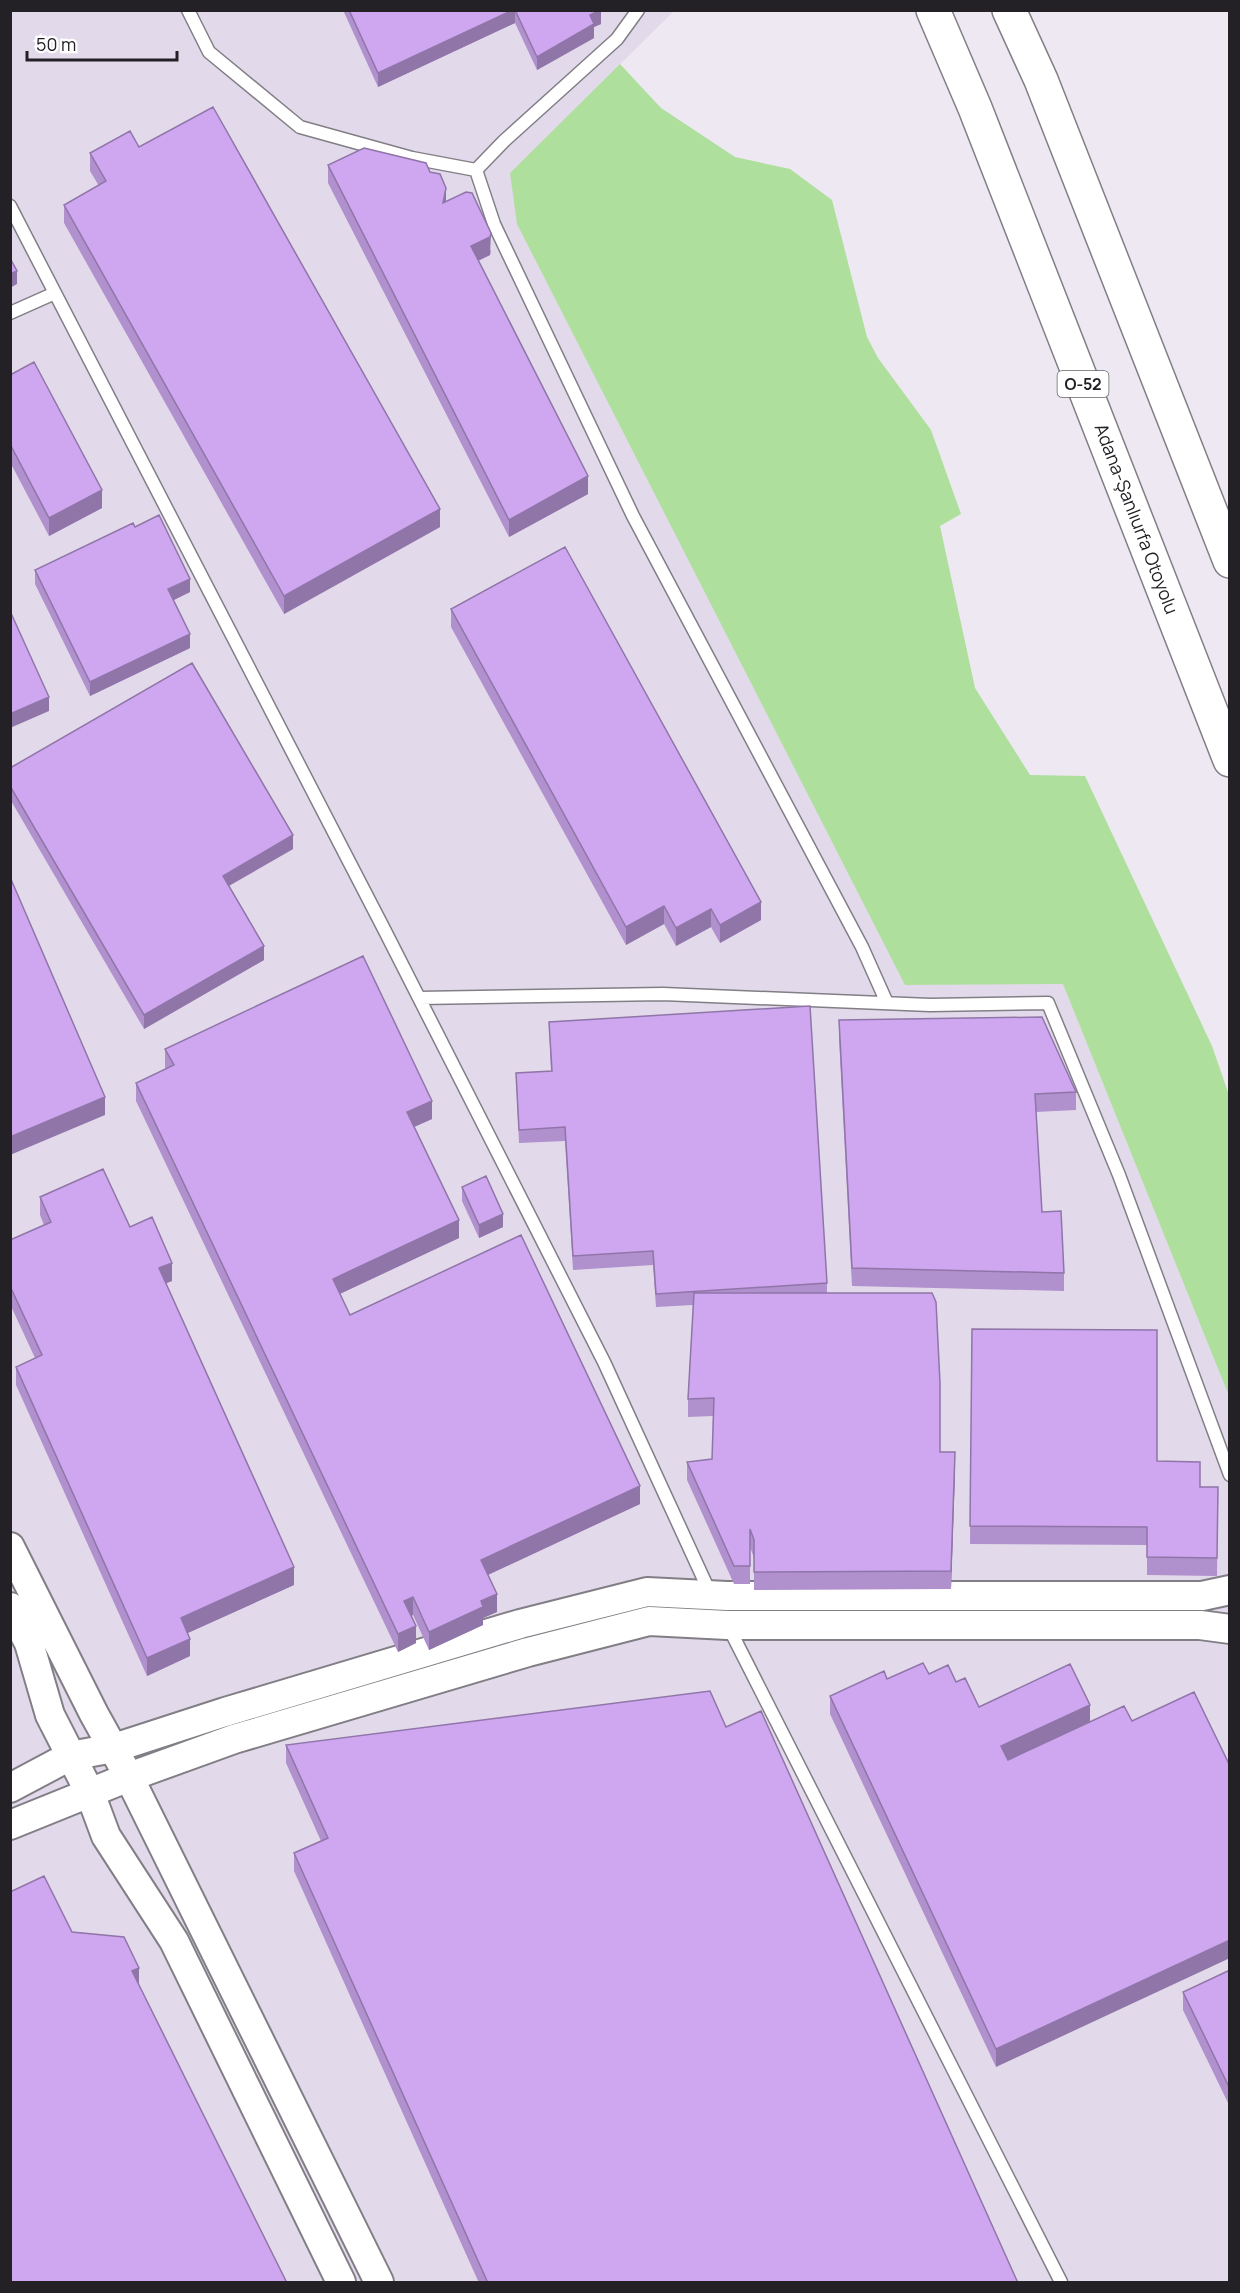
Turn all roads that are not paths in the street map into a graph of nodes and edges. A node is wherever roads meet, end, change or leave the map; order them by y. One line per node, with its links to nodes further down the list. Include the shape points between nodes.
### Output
1 (188, 10): 5 (lane, via 209,52 300,127 412,158)
2 (638, 10): 5 (lane, via 617,39)
3 (933, 10): 10 (highway, Adana-Şanlıurfa Otoyolu / O-52)
4 (1009, 10): 9 (highway, via 1041,80)
5 (476, 170): 12 (lane, via 494,224 633,516 862,947)
6 (10, 206): 7 (lane)
7 (55, 293): 8 (lane); 11 (lane)
8 (10, 313)
9 (1230, 561)
10 (1230, 760)
11 (419, 998): 12 (lane, via 663,994); 17 (lane, via 603,1362)
12 (887, 1003): 13 (lane, via 1048,1003 1119,1175)
13 (1230, 1474)
14 (10, 1546): 19 (street)
15 (1230, 1590): 17 (street, via 1202,1596)
16 (10, 1607): 20 (street, via 29,1643 50,1715)
17 (719, 1610): 18 (street); 19 (street, via 646,1592 497,1631); 21 (street, via 650,1621 528,1652 234,1739); 27 (lane)
18 (1230, 1629)
19 (114, 1748): 20 (street); 21 (street)
20 (70, 1756): 22 (street); 23 (street)
21 (129, 1777): 23 (street); 26 (street)
22 (10, 1788)
23 (90, 1793): 24 (street); 25 (street, via 106,1836 174,1941)
24 (10, 1825)
25 (342, 2283)
26 (379, 2283)
27 (1061, 2283)

